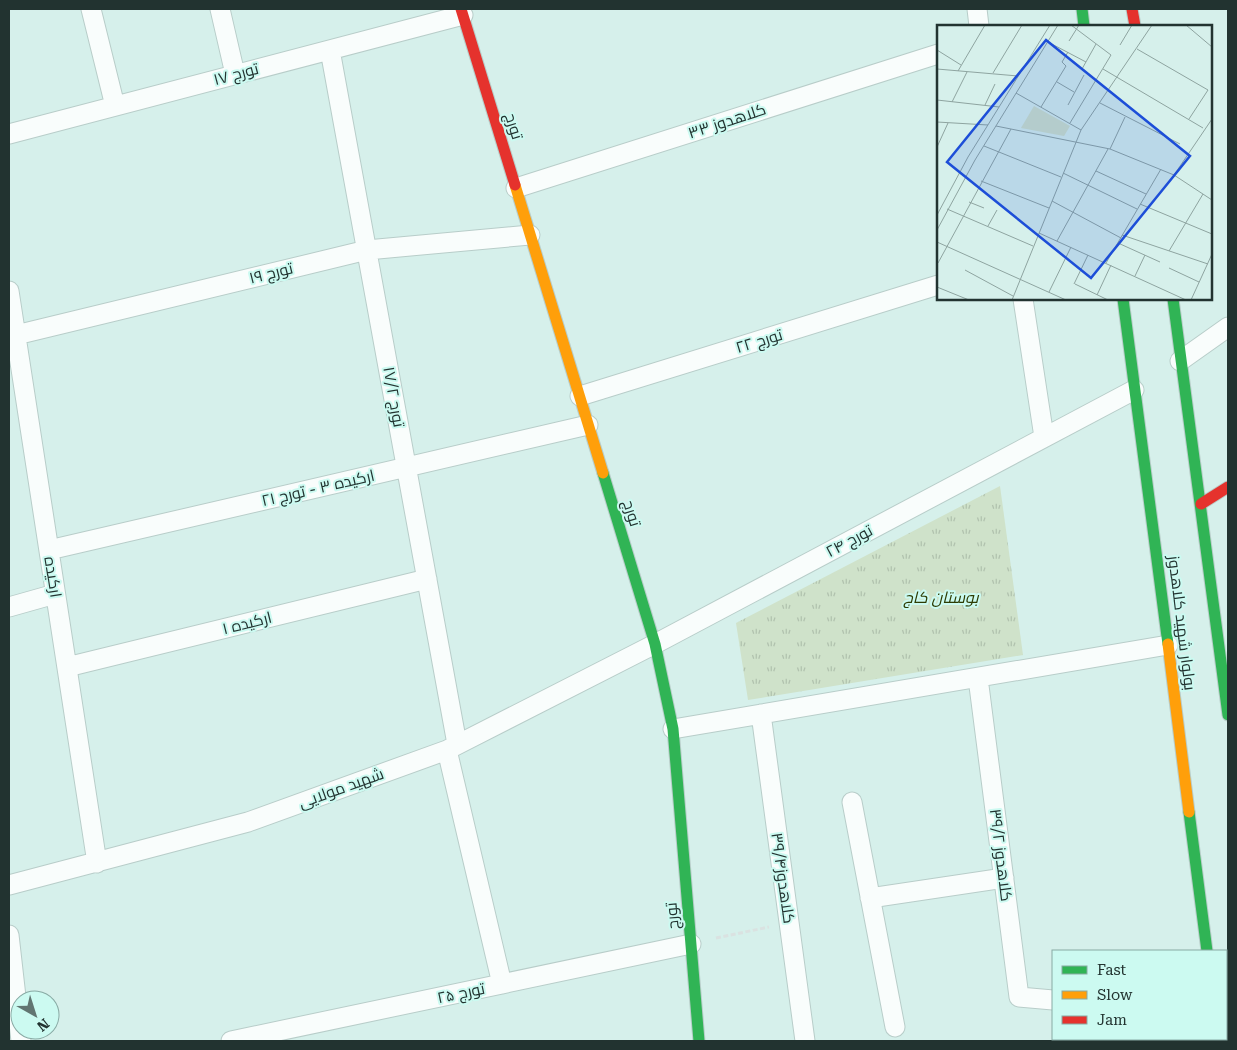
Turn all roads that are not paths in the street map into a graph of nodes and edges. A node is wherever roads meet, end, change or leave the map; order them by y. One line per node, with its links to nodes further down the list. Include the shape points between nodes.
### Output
1 (91, 9): 13 (street)
2 (220, 9): 12 (street)
3 (977, 9): 7 (street)
4 (1082, 9): 8 (main road)
5 (1132, 9): 9 (main road)
6 (462, 12): 10 (street, تورج ۱۷); 15 (main road, تورج)
7 (980, 25)
8 (1084, 25)
9 (1135, 25)
10 (330, 50): 12 (street, تورج ۱۷); 17 (street, تورج ۱۷/۲)
11 (937, 54): 15 (street, کلاهدوز ۳۳)
12 (236, 74): 13 (street, تورج ۱۷)
13 (115, 106): 14 (street, تورج ۱۷)
14 (9, 134)
15 (516, 188): 16 (main road, تورج)
16 (530, 235): 17 (street, تورج ۱۹); 28 (main road, تورج)
17 (367, 250): 25 (street, تورج ۱۹); 31 (street, تورج ۱۷/۲)
18 (937, 286): 28 (street, تورج ۲۲)
19 (9, 291): 20 (street, ارکیده)
20 (9, 295): 25 (street, ارکیده)
21 (1023, 300): 30 (street)
22 (1123, 300): 27 (main road, بولوار شهید کلاهدوز)
23 (1173, 300): 26 (main road, بولوار شهید کلاهدوز)
24 (1228, 327): 26 (street)
25 (14, 346): 34 (street, ارکیده)
26 (1180, 361): 33 (main road, بولوار شهید کلاهدوز)
27 (1134, 390): 30 (street, تورج ۲۴); 39 (main road, بولوار شهید کلاهدوز)
28 (580, 396): 29 (main road, تورج)
29 (588, 426): 31 (street, ارکیده ۳ - تورج ۲۱); 38 (main road, تورج)
30 (1044, 437): 38 (street, تورج ۲۴)
31 (407, 467): 34 (street, ارکیده ۳ - تورج ۲۱); 35 (street, تورج ۱۷/۲)
32 (1228, 487): 33 (main road)
33 (1201, 504): 43 (main road, بولوار شهید کلاهدوز)
34 (49, 550): 36 (street, ارکیده)
35 (427, 579): 40 (street, ارکیده ۱); 45 (street, تورج ۱۷/۲)
36 (55, 594): 37 (street); 40 (street, ارکیده)
37 (9, 607)
38 (655, 644): 44 (main road, تورج); 45 (street, شهید مولایی)
39 (1168, 646): 41 (street); 53 (main road, بولوار شهید کلاهدوز)
40 (67, 667): 47 (street, ارکیده)
41 (978, 678): 42 (street); 48 (street, کلاهدوز ۳۹/۲)
42 (761, 714): 44 (street); 60 (street, کلاهدوز۳۹/۴)
43 (1228, 715)
44 (673, 729): 52 (main road, تورج)
45 (452, 747): 47 (street, شهید مولایی, via 248,822); 54 (street, تورج ۱۷/۲)
46 (852, 802): 50 (street)
47 (97, 863): 49 (street, شهید مولایی)
48 (1004, 878): 50 (street); 55 (street, کلاهدوز ۳۹/۲, via 1019,997)
49 (9, 885)
50 (870, 898): 56 (street)
51 (9, 934): 57 (street)
52 (690, 944): 54 (street, تورج ۲۵); 59 (main road, تورج)
53 (1207, 950)
54 (502, 984): 58 (street, تورج ۲۵)
55 (1052, 1000)
56 (894, 1027)
57 (21, 1041)
58 (231, 1041)
59 (698, 1041)
60 (805, 1041)

